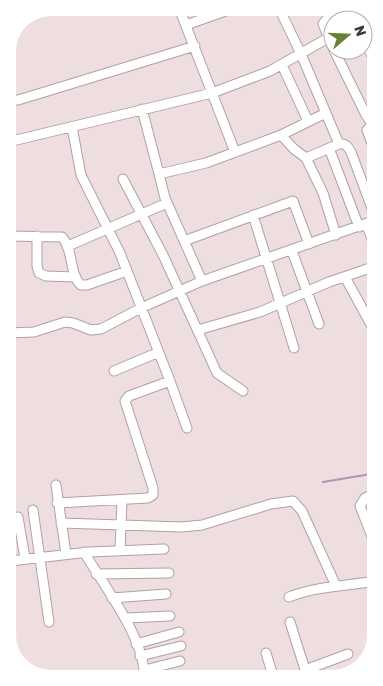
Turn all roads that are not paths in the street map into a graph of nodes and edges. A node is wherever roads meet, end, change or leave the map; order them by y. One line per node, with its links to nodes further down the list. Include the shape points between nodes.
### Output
1 (210, 16): 4 (street)
2 (283, 16): 7 (street)
3 (183, 17): 4 (street)
4 (186, 25): 6 (street)
5 (323, 41): 7 (street)
6 (195, 46): 10 (street); 11 (street)
7 (301, 54): 9 (street); 13 (street)
8 (338, 60): 14 (street)
9 (282, 65): 10 (street); 15 (street)
10 (212, 93): 12 (street); 21 (street)
11 (16, 100)
12 (142, 109): 16 (street); 23 (street)
13 (326, 113): 15 (street); 19 (street)
14 (367, 116)
15 (308, 121): 17 (street)
16 (72, 127): 18 (street); 30 (street, via 81,175)
17 (281, 134): 21 (street); 22 (street)
18 (16, 140)
19 (340, 144): 20 (street); 25 (street, via 345,144 351,152)
20 (329, 148): 22 (street); 29 (street)
21 (235, 152): 23 (street, via 206,163)
22 (306, 158): 31 (street, via 323,194)
23 (159, 174): 26 (street)
24 (123, 178): 27 (street)
25 (367, 195)
26 (167, 203): 27 (street); 34 (street)
27 (141, 215): 30 (street); 44 (street)
28 (254, 215): 34 (street); 35 (street, via 293,201); 38 (street)
29 (366, 224): 31 (street)
30 (108, 230): 36 (street); 39 (street)
31 (336, 235): 35 (street)
32 (16, 236): 33 (street)
33 (37, 236): 36 (street, via 59,236); 41 (street, via 39,273)
34 (184, 241): 43 (street)
35 (308, 244): 37 (street)
36 (68, 246): 41 (street)
37 (292, 251): 38 (street); 45 (street)
38 (266, 260): 43 (street); 46 (street)
39 (126, 270): 41 (street, via 84,285); 47 (street)
40 (367, 270): 42 (street)
41 (76, 277)
42 (345, 277): 45 (street); 48 (street)
43 (202, 281): 44 (street)
44 (180, 291): 47 (street); 50 (street)
45 (308, 291): 46 (street); 49 (street)
46 (281, 303): 50 (street); 52 (street)
47 (141, 308): 51 (street, via 101,329 91,330 66,322 34,332); 53 (street)
48 (367, 317)
49 (319, 324)
50 (198, 330): 56 (street, via 217,373)
51 (16, 333)
52 (294, 348)
53 (159, 352): 54 (street); 55 (street)
54 (114, 371)
55 (170, 381): 57 (street); 60 (street, via 129,396 125,401 154,492 148,498)
56 (242, 391)
57 (187, 428)
58 (56, 485): 61 (street)
59 (367, 497): 64 (street, via 360,506)
60 (122, 500): 61 (street); 66 (street)
61 (57, 503): 65 (street)
62 (33, 510): 71 (street)
63 (18, 516): 72 (street)
64 (367, 518)
65 (61, 523): 66 (street); 70 (street)
66 (120, 525): 68 (street); 77 (street, via 202,525 271,504 293,501 302,511)
67 (164, 549): 68 (street)
68 (120, 550): 69 (street)
69 (84, 552): 70 (street); 75 (street)
70 (66, 554): 71 (street)
71 (40, 557): 72 (street); 83 (street)
72 (25, 558): 73 (street)
73 (16, 560)
74 (169, 573): 75 (street)
75 (96, 574): 80 (street)
76 (367, 582): 77 (street)
77 (336, 586): 79 (street)
78 (166, 594): 80 (street)
79 (289, 597)
80 (112, 598): 82 (street)
81 (170, 616): 82 (street)
82 (126, 618): 86 (street)
83 (49, 622)
84 (290, 622): 95 (street)
85 (179, 632): 86 (street)
86 (136, 644): 90 (street)
87 (181, 646): 90 (street)
88 (266, 652): 94 (street)
89 (348, 654): 96 (street)
90 (140, 656): 92 (street)
91 (180, 661): 93 (street)
92 (143, 670)
93 (155, 670)
94 (270, 670)
95 (305, 670)
96 (313, 670)

